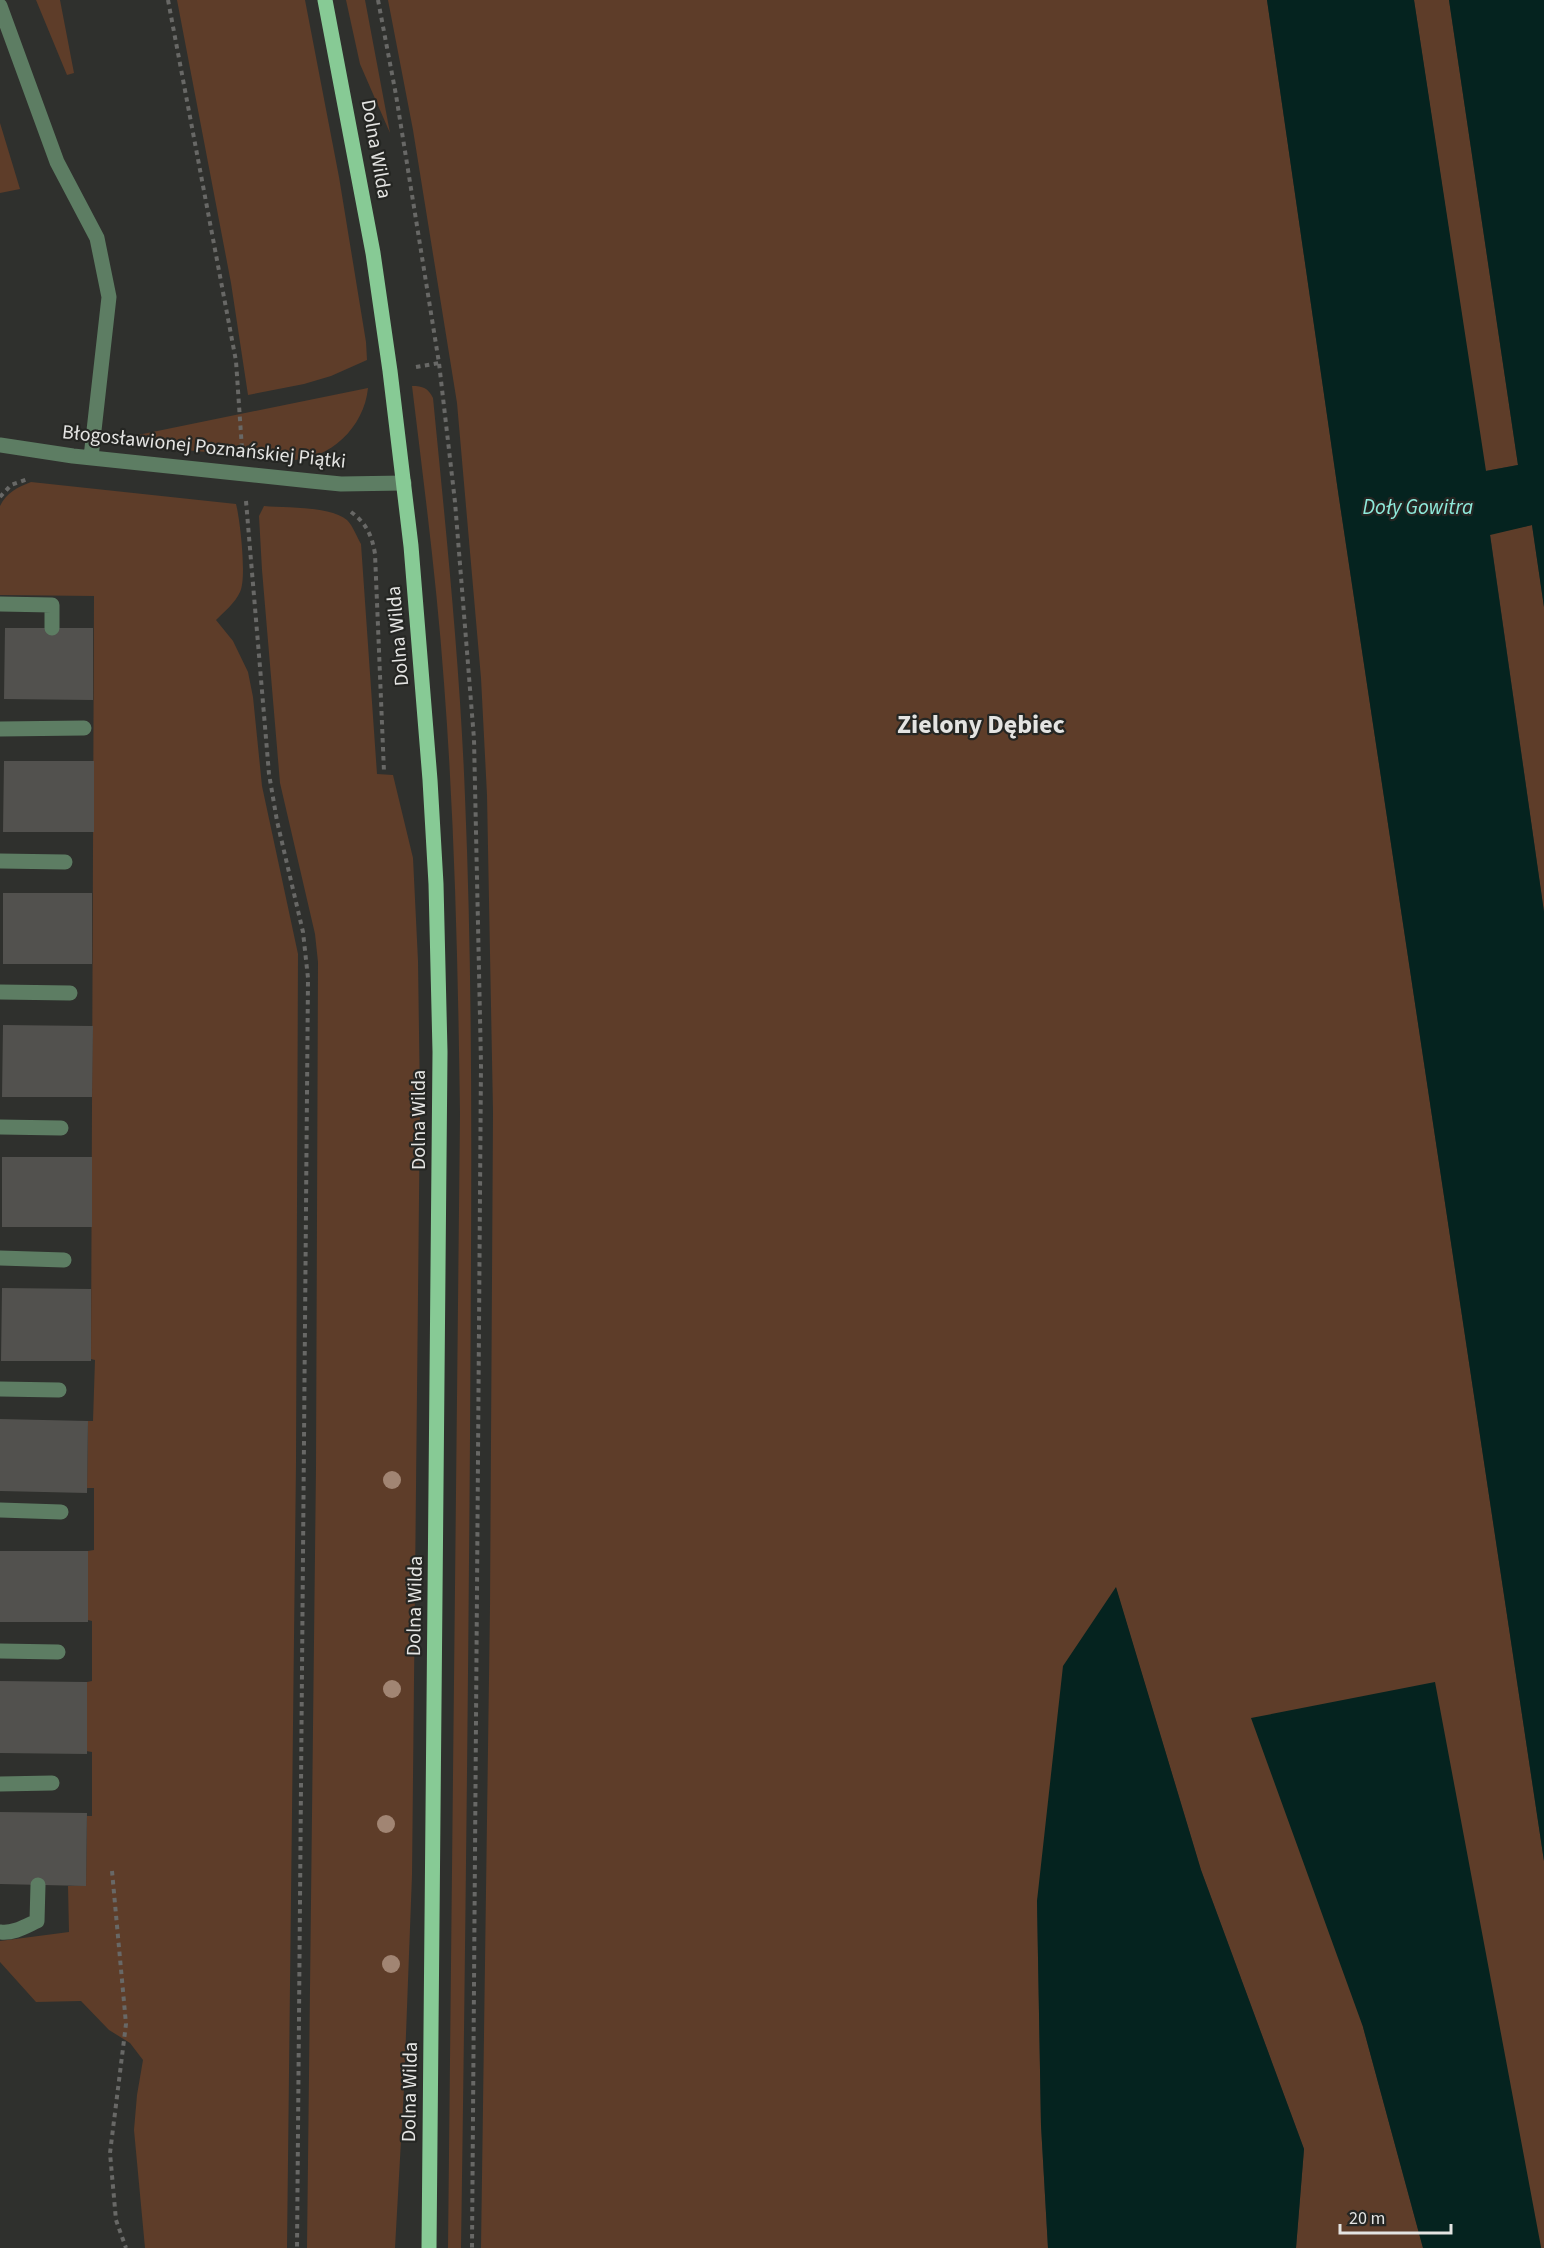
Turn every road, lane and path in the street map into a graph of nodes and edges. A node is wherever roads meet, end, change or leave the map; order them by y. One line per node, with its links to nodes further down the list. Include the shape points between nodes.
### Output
1 (168, 0): 7 (path, via 236,361)
2 (325, 0): 8 (main road, Dolna Wilda, via 373,253)
3 (378, 0): 38 (path, via 439,363 455,502 474,740 481,1076)
4 (0, 6): 6 (street, via 57,162 97,238 109,297)
5 (0, 445): 6 (street, Błogosławionej Poznańskiej Piątki)
6 (91, 458): 7 (street, Błogosławionej Poznańskiej Piątki)
7 (243, 473): 8 (street, Błogosławionej Poznańskiej Piątki, via 341,484)
8 (404, 483): 37 (main road, Dolna Wilda, via 436,884 440,1052)
9 (258, 500): 36 (path, via 246,499 269,774 303,932 308,978)
10 (343, 509): 15 (path, via 367,527 375,554)
11 (0, 604): 12 (street, via 52,604)
12 (52, 628)
13 (84, 728): 14 (street)
14 (0, 729)
15 (384, 772)
16 (0, 861): 17 (street)
17 (65, 862)
18 (0, 992): 19 (street)
19 (70, 993)
20 (0, 1127): 21 (street)
21 (61, 1128)
22 (0, 1258): 23 (street)
23 (64, 1260)
24 (0, 1389): 25 (street)
25 (59, 1390)
26 (0, 1510): 27 (street)
27 (61, 1512)
28 (0, 1652): 29 (street)
29 (58, 1652)
30 (52, 1783): 31 (street)
31 (0, 1784)
32 (112, 1871): 35 (path, via 126,2024 111,2153 116,2220)
33 (38, 1885): 34 (street, via 37,1921 19,1930)
34 (0, 1932)
35 (126, 2248)
36 (297, 2248)
37 (429, 2248)
38 (472, 2248)

